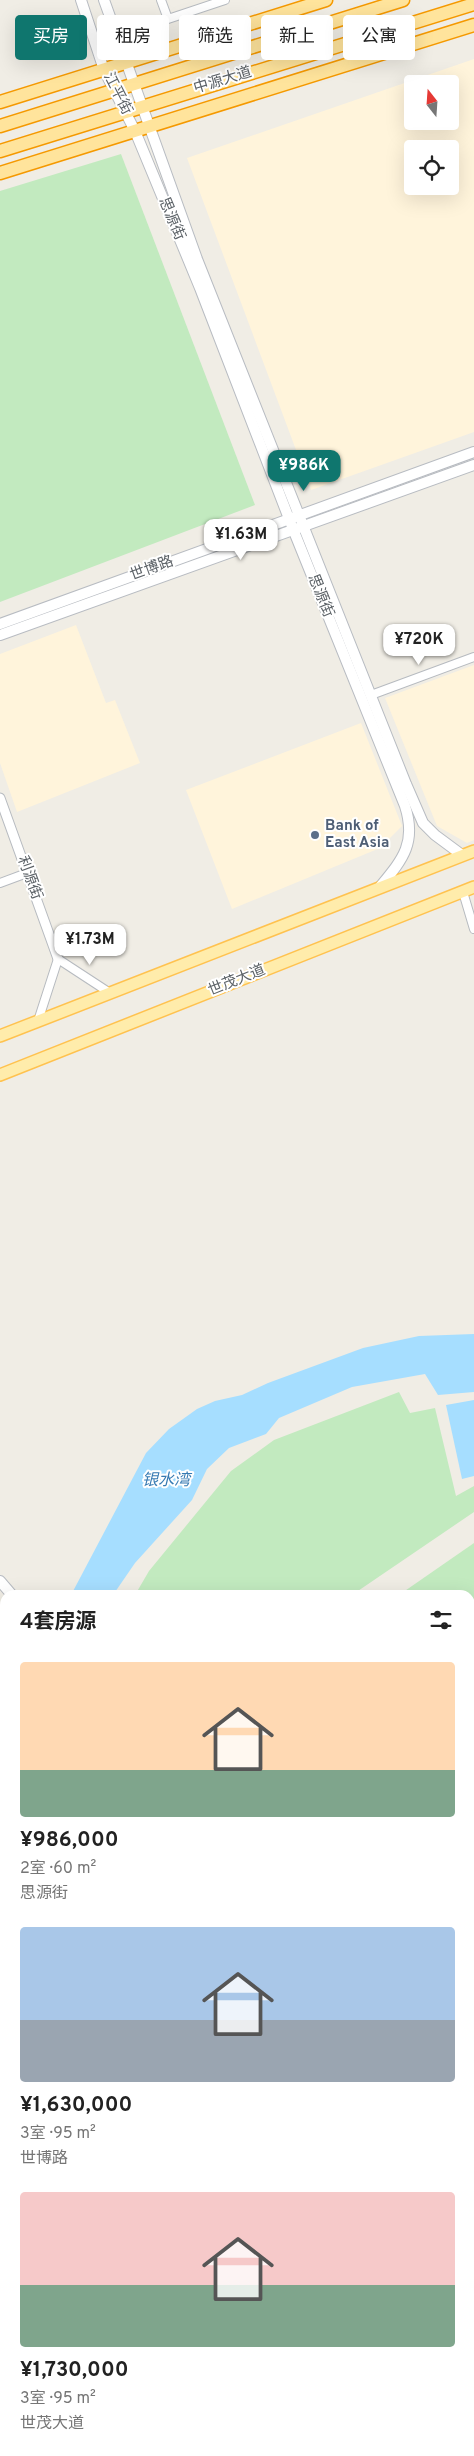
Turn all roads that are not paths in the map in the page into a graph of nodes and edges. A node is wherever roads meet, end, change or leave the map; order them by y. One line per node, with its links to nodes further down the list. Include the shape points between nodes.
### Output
1 (81, 0): 10 (main road, 江平街)
2 (104, 0): 9 (main road, 江平街)
3 (161, 0): 4 (street, via 168,19)
4 (225, 0)
5 (326, 0): 9 (highway)
6 (403, 0): 11 (highway, 中源大道)
7 (474, 4): 14 (highway, 中源大道)
8 (474, 25): 17 (highway)
9 (126, 63): 10 (highway); 11 (main road, 江平街)
10 (104, 70): 12 (main road, 江平街); 13 (highway)
11 (134, 84): 12 (highway, 中源大道); 14 (main road, 江平街)
12 (114, 90): 15 (main road, 江平街); 16 (highway, 中源大道)
13 (0, 102)
14 (143, 106): 15 (highway, 中源大道); 17 (main road, 江平街)
15 (126, 111): 18 (main road, 江平街); 19 (highway, 中源大道)
16 (0, 126)
17 (150, 127): 18 (highway); 23 (main road, 思源街, via 196,259)
18 (135, 131): 20 (highway); 24 (main road, 思源街)
19 (0, 151)
20 (0, 173)
21 (474, 452): 23 (main road, 世博路)
22 (474, 465): 23 (main road, 世博路)
23 (302, 519): 24 (main road, 世博路); 28 (main road, 思源街)
24 (291, 523): 25 (main road, 世博路); 26 (main road, 世博路); 35 (main road, 思源街, via 407,814 409,836 406,853)
25 (0, 624)
26 (0, 635)
27 (474, 657): 28 (street)
28 (371, 695): 31 (main road, 思源街, via 424,823)
29 (0, 798): 32 (street, 利源街)
30 (474, 851): 31 (main road)
31 (462, 855): 35 (main road)
32 (27, 873): 33 (street); 38 (street, 利源街)
33 (0, 884)
34 (474, 887): 36 (main road, 世茂大道)
35 (379, 889): 39 (main road)
36 (463, 892): 37 (street); 42 (main road, 世茂大道)
37 (474, 929)
38 (58, 959): 39 (street); 40 (street)
39 (110, 993): 40 (main road)
40 (38, 1021): 41 (main road)
41 (0, 1036)
42 (0, 1075)

